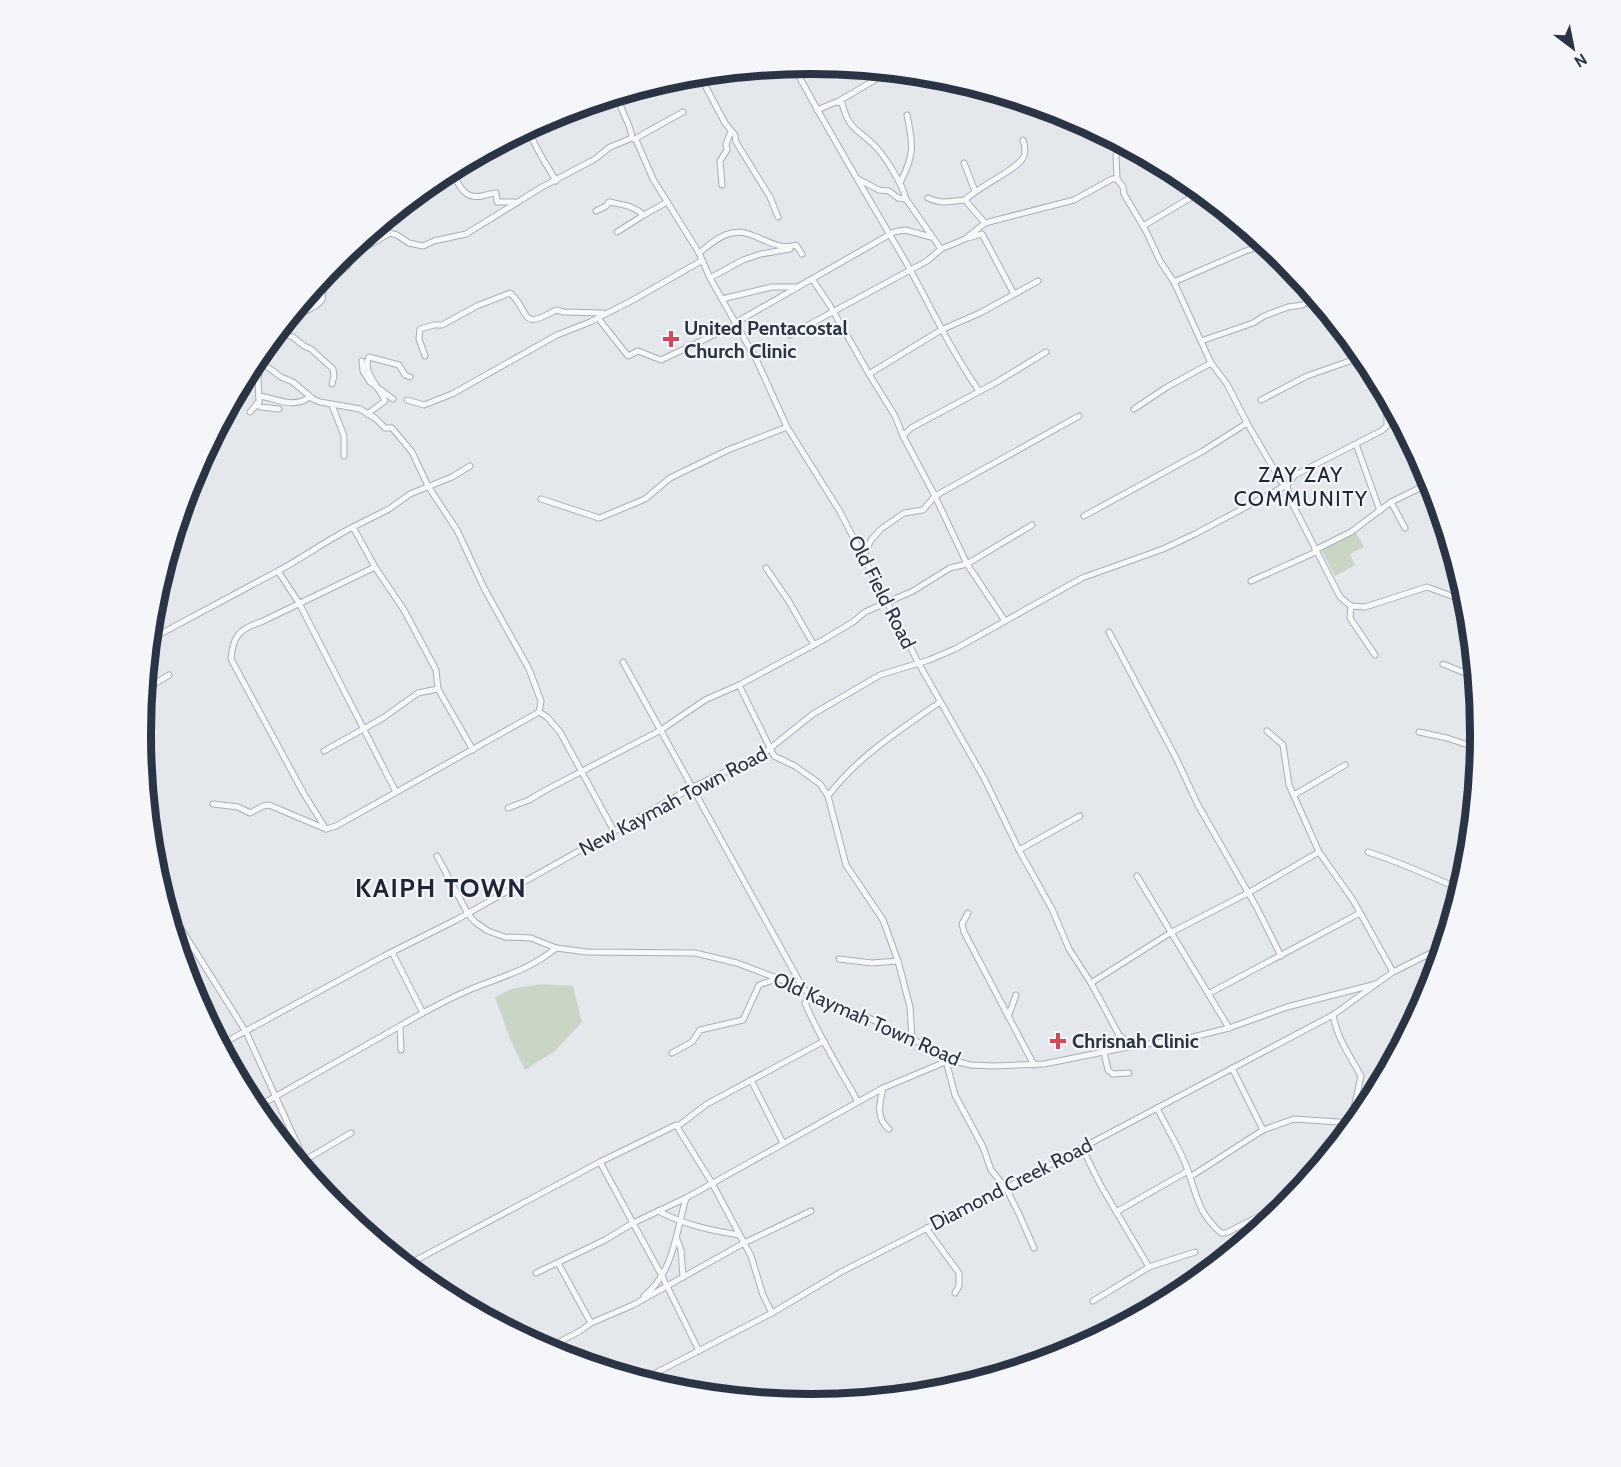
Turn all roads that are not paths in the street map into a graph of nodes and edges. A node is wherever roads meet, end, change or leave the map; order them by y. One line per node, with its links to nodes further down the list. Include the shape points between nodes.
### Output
1 (879, 77): 4 (street)
2 (800, 78): 6 (street)
3 (703, 82): 9 (street)
4 (839, 101): 6 (street); 19 (street, via 852,125 872,143)
5 (620, 104): 11 (street, Old Field Road)
6 (817, 110): 16 (street)
7 (683, 112): 11 (street)
8 (907, 115): 19 (street, via 912,140 910,163)
9 (731, 130): 20 (street, via 720,161); 30 (street)
10 (532, 136): 18 (street)
11 (634, 139): 18 (street, via 610,147); 27 (street, Old Field Road)
12 (1023, 140): 21 (street, via 1024,154 1019,162)
13 (1120, 151): 17 (street, via 1116,155)
14 (964, 163): 21 (street)
15 (456, 178): 26 (street, via 466,194 476,197 493,192 499,203)
16 (857, 179): 24 (street); 36 (street)
17 (1117, 179): 31 (street, via 1074,200); 32 (street)
18 (556, 181): 26 (street)
19 (901, 182): 24 (street)
20 (722, 185)
21 (975, 191): 25 (street)
22 (1194, 197): 32 (street)
23 (928, 198): 25 (street, via 946,203)
24 (906, 199): 37 (street)
25 (965, 200): 31 (street)
26 (516, 202): 35 (street, via 466,234 434,240 428,245 409,243)
27 (667, 202): 29 (street); 43 (street, Old Field Road)
28 (596, 211): 29 (street, via 609,202 626,204)
29 (644, 215): 34 (street)
30 (778, 217)
31 (986, 223): 38 (street)
32 (1143, 226): 52 (street)
33 (382, 231): 35 (street)
34 (617, 232)
35 (388, 234): 41 (street)
36 (889, 235): 37 (street, via 905,230); 47 (street); 50 (street)
37 (931, 237): 42 (street)
38 (965, 239): 42 (street); 55 (street, via 982,234)
39 (796, 245): 43 (street, via 788,248 733,232); 44 (street); 49 (street, via 743,260)
40 (1257, 247): 52 (street)
41 (364, 248)
42 (941, 249): 47 (street)
43 (699, 253): 45 (street, Old Field Road)
44 (801, 254)
45 (701, 261): 49 (street, Old Field Road); 58 (street)
46 (349, 262): 48 (street)
47 (910, 270): 59 (street); 64 (street)
48 (338, 273)
49 (710, 278): 56 (street, Old Field Road)
50 (812, 279): 53 (street); 59 (street)
51 (1038, 281): 55 (street)
52 (1174, 282): 67 (street)
53 (797, 287): 56 (street, via 772,287); 62 (street)
54 (323, 288): 60 (street, via 322,300)
55 (1014, 294): 64 (street)
56 (722, 299): 62 (street, Old Field Road)
57 (1310, 301): 67 (street)
58 (607, 312): 61 (street); 69 (street, via 556,310 535,320 524,316 514,296 504,294 442,326 420,329)
59 (834, 312): 65 (street); 75 (street)
60 (302, 313)
61 (598, 318): 63 (street, via 628,356 638,351 661,360 711,335); 83 (street, via 557,335 444,397 424,405)
62 (735, 323): 63 (street, Old Field Road)
63 (738, 329): 94 (street, Old Field Road)
64 (941, 330): 75 (street); 79 (street)
65 (790, 335)
66 (284, 336): 77 (street, via 293,337 333,369)
67 (1201, 341): 72 (street)
68 (1046, 352): 79 (street)
69 (425, 356)
70 (1354, 360): 84 (street, via 1299,379)
71 (362, 361): 78 (street, via 365,375)
72 (1211, 363): 88 (street); 93 (street)
73 (263, 366): 81 (street, via 293,382)
74 (260, 370): 80 (street)
75 (869, 374): 95 (street)
76 (410, 377): 78 (street, via 398,365 369,357 367,369)
77 (332, 384)
78 (375, 387): 82 (street); 90 (street, via 384,403)
79 (979, 392): 95 (street)
80 (260, 396): 81 (street, via 295,404); 85 (street)
81 (310, 397): 86 (street)
82 (393, 399)
83 (407, 400)
84 (1261, 400)
85 (256, 404): 87 (street); 89 (street)
86 (332, 405): 90 (street, via 360,409); 97 (street, via 344,436)
87 (279, 409)
88 (1134, 409)
89 (250, 412)
90 (367, 414): 100 (street, via 398,434 412,452)
91 (1387, 414): 96 (street, New Kaymah Town Road, via 1384,429)
92 (1079, 416): 102 (street)
93 (1247, 423): 99 (street, via 1282,483); 106 (street)
94 (787, 427): 103 (street, via 670,478 645,499 603,518); 111 (street, Old Field Road)
95 (903, 435): 102 (street)
96 (1356, 444): 99 (street, New Kaymah Town Road, via 1295,475); 105 (street)
97 (344, 456)
98 (470, 466): 100 (street)
99 (1287, 485): 110 (street); 121 (street, New Kaymah Town Road, via 1163,549 1082,578)
100 (428, 486): 108 (street); 135 (street, via 457,530 529,669 541,701)
101 (1422, 487): 104 (street)
102 (935, 496): 111 (street, via 923,510 904,513 881,529); 112 (street)
103 (541, 499)
104 (1391, 502): 105 (street); 109 (street)
105 (1380, 511): 110 (street)
106 (1084, 516)
107 (1032, 525): 112 (street)
108 (353, 527): 113 (street); 115 (street)
109 (1405, 528)
110 (1316, 551): 116 (street); 120 (street, via 1340,597)
111 (863, 557): 119 (street, Old Field Road)
112 (967, 564): 119 (street, via 950,568); 121 (street)
113 (375, 567): 118 (street); 133 (street, via 404,610 436,670)
114 (766, 568): 124 (street)
115 (278, 571): 118 (street); 123 (street)
116 (1251, 581)
117 (1456, 598): 120 (street, via 1427,587 1365,607)
118 (299, 603): 136 (street); 153 (street, via 236,636 231,659)
119 (887, 603): 124 (street, via 865,612); 127 (street, Old Field Road)
120 (1351, 606): 125 (street, via 1350,618)
121 (1005, 621): 127 (street, New Kaymah Town Road)
122 (1109, 632): 161 (street)
123 (158, 635)
124 (814, 645): 132 (street)
125 (1375, 655)
126 (623, 662): 137 (street)
127 (919, 664): 134 (street, Old Field Road); 142 (street, New Kaymah Town Road, via 880,675 813,714)
128 (1443, 664): 129 (street)
129 (1468, 674)
130 (169, 675): 131 (street)
131 (152, 685)
132 (739, 685): 137 (street, via 705,700); 142 (street)
133 (438, 689): 136 (street, via 418,693); 141 (street)
134 (940, 702): 149 (street, via 870,753); 155 (street, Old Field Road)
135 (539, 712): 141 (street); 145 (street, via 560,732)
136 (362, 728): 143 (street); 147 (street)
137 (661, 730): 145 (street); 146 (street)
138 (1267, 731): 148 (street, via 1283,745)
139 (1419, 732): 140 (street)
140 (1470, 746)
141 (473, 750): 147 (street)
142 (770, 750): 146 (street, New Kaymah Town Road); 149 (street, via 820,783)
143 (324, 751)
144 (1345, 765): 148 (street)
145 (580, 771): 151 (street, via 529,801); 154 (street)
146 (693, 787): 154 (street, New Kaymah Town Road); 177 (street)
147 (396, 792): 153 (street)
148 (1293, 795): 156 (street)
149 (828, 796): 172 (street, via 846,865 883,920)
150 (213, 804): 153 (street, via 250,813 269,805)
151 (508, 808)
152 (1080, 816): 155 (street)
153 (326, 829)
154 (614, 831): 164 (street, New Kaymah Town Road)
155 (1019, 850): 175 (street, Old Field Road, via 1069,949)
156 (1319, 852): 161 (street); 163 (street)
157 (1368, 852): 160 (street)
158 (437, 856): 164 (street)
159 (1137, 876): 166 (street)
160 (1452, 886)
161 (1248, 893): 166 (street); 170 (street)
162 (968, 913): 183 (street, via 962,924 964,932)
163 (1360, 913): 170 (street); 173 (street)
164 (468, 914): 167 (street, Old Kaymah Town Road, via 493,934 531,938); 168 (street, New Kaymah Town Road)
165 (180, 927): 186 (street)
166 (1170, 933): 175 (street); 178 (street)
167 (556, 948): 174 (street, Old Kaymah Town Road, via 695,953); 181 (street, via 523,970)
168 (392, 952): 181 (street); 186 (street, New Kaymah Town Road)
169 (1433, 952): 173 (street, Diamond Creek Road)
170 (1281, 956): 178 (street)
171 (839, 959): 172 (street)
172 (898, 961): 187 (street, via 910,1007)
173 (1393, 972): 176 (street, Diamond Creek Road)
174 (778, 979): 177 (street, Old Kaymah Town Road); 193 (street, via 759,984 743,1020 700,1030 692,1042)
175 (1091, 983): 190 (street, Old Field Road, via 1119,1035)
176 (1376, 984): 182 (street, Diamond Creek Road); 185 (street, Old Kaymah Town Road, via 1287,1007)
177 (803, 988): 180 (street, Old Kaymah Town Road)
178 (1208, 994): 185 (street)
179 (1016, 995): 183 (street)
180 (813, 997): 187 (street, Old Kaymah Town Road); 189 (street, via 805,1003)
181 (423, 1013): 184 (street)
182 (1333, 1015): 196 (street, Diamond Creek Road); 203 (street, via 1344,1046 1362,1076)
183 (1008, 1017): 195 (street)
184 (400, 1026): 191 (street); 200 (street)
185 (1229, 1028): 190 (street, Old Kaymah Town Road)
186 (246, 1032): 188 (street, New Kaymah Town Road); 200 (street)
187 (912, 1039): 194 (street, Old Kaymah Town Road)
188 (228, 1041)
189 (824, 1041): 198 (street); 201 (street)
190 (1133, 1046): 192 (street, Old Kaymah Town Road)
191 (401, 1050)
192 (1104, 1052): 195 (street, Old Kaymah Town Road); 197 (street, via 1108,1070 1113,1074)
193 (672, 1053)
194 (948, 1060): 195 (street, Old Kaymah Town Road, via 971,1065); 199 (street); 217 (street, via 955,1095 991,1170)
195 (1034, 1065)
196 (1232, 1068): 204 (street, Diamond Creek Road); 208 (street)
197 (1129, 1073)
198 (751, 1080): 206 (street, via 707,1104); 210 (street)
199 (883, 1088): 201 (street); 207 (street, via 879,1112)
200 (277, 1096): 202 (street); 211 (street)
201 (858, 1102): 210 (street)
202 (264, 1103)
203 (1357, 1103)
204 (1157, 1108): 212 (street, Diamond Creek Road); 215 (street)
205 (1344, 1122): 208 (street, via 1294,1119)
206 (678, 1126): 214 (street); 216 (street)
207 (889, 1129)
208 (1263, 1130): 215 (street)
209 (351, 1134): 213 (street)
210 (783, 1143): 216 (street)
211 (298, 1148)
212 (1082, 1148): 217 (street, Diamond Creek Road); 221 (street)
213 (307, 1160)
214 (600, 1162): 224 (street); 231 (street)
215 (1189, 1174): 221 (street); 222 (street, via 1198,1204 1221,1233)
216 (712, 1183): 218 (street); 226 (street)
217 (1006, 1188): 225 (street, Diamond Creek Road); 229 (street)
218 (686, 1198): 219 (street); 223 (street)
219 (658, 1211): 223 (street); 224 (street)
220 (811, 1211): 228 (street)
221 (1116, 1212): 233 (street)
222 (1262, 1215)
223 (679, 1222): 226 (street); 227 (street)
224 (633, 1223): 232 (street); 235 (street)
225 (926, 1228): 238 (street, via 959,1273 959,1286); 241 (street, Diamond Creek Road)
226 (739, 1236): 228 (street)
227 (676, 1238): 235 (street); 236 (street)
228 (744, 1243): 236 (street); 241 (street)
229 (1034, 1248)
230 (1195, 1252): 233 (street)
231 (415, 1261)
232 (558, 1263): 234 (street); 242 (street)
233 (1149, 1267): 239 (street)
234 (536, 1273)
235 (662, 1276): 237 (street); 240 (street)
236 (683, 1277): 237 (street)
237 (667, 1286): 240 (street); 244 (street)
238 (954, 1293)
239 (1093, 1302)
240 (633, 1305): 242 (street)
241 (772, 1313): 244 (street, Diamond Creek Road)
242 (591, 1323): 243 (street)
243 (558, 1343)
244 (699, 1351): 245 (street, Diamond Creek Road)
245 (653, 1374)

